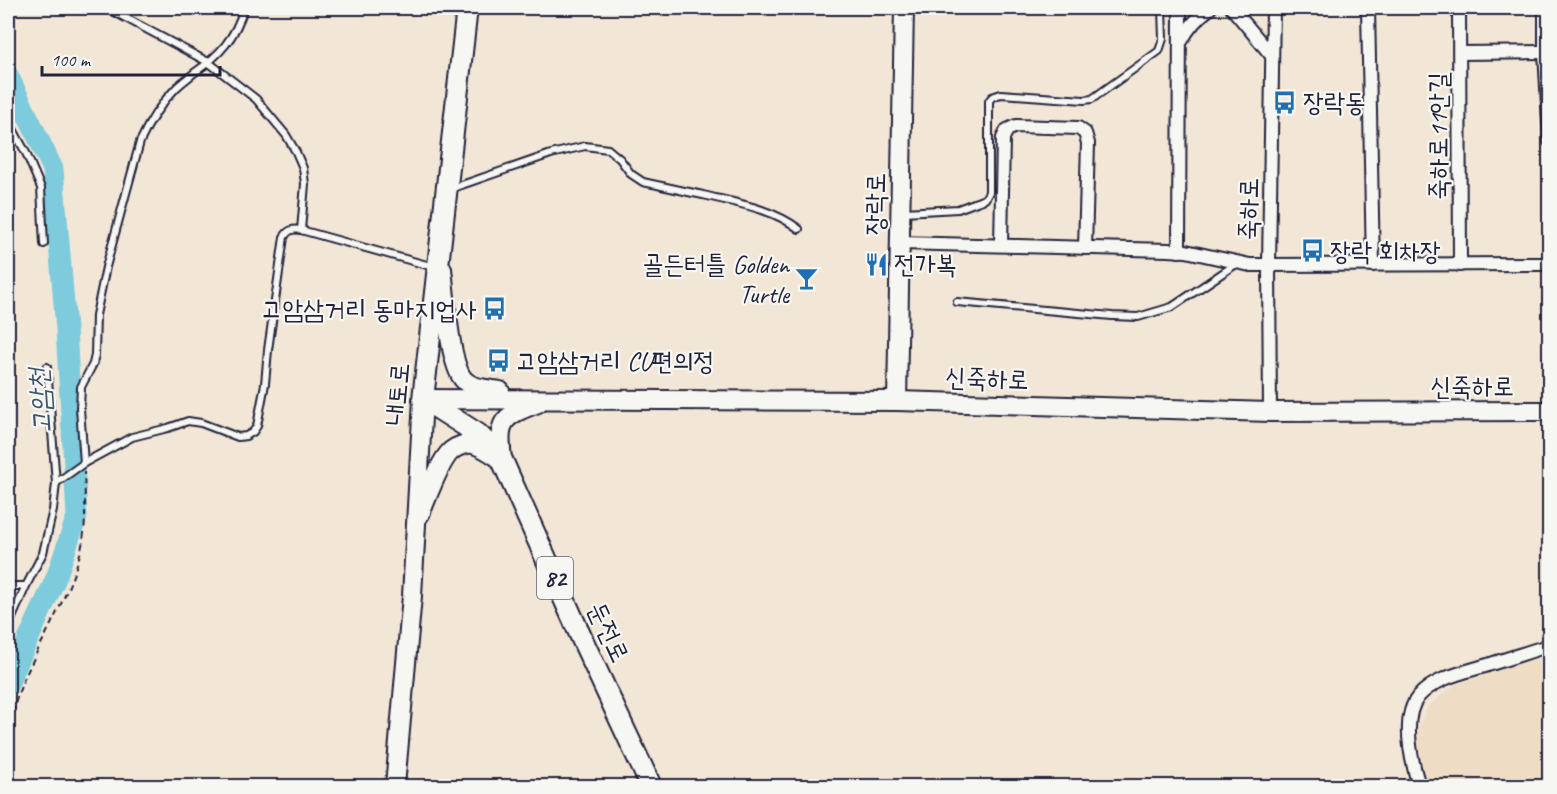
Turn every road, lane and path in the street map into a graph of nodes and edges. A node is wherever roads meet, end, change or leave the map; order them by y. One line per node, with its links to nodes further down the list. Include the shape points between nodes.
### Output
1 (107, 8): 17 (lane)
2 (244, 8): 17 (lane, via 227,45)
3 (467, 8): 20 (main road, 내토로)
4 (904, 8): 21 (street, 장락로)
5 (1162, 8): 21 (lane, via 1163,39 1159,51 1092,99 1001,94 992,97 989,192 985,200 958,209)
6 (1180, 8): 13 (street)
7 (1210, 8): 13 (street, via 1187,30)
8 (1232, 8): 16 (street)
9 (1273, 8): 16 (street, 죽하로)
10 (1368, 8): 32 (street)
11 (1459, 8): 14 (street, 죽하로11안길)
12 (1545, 8): 15 (street)
13 (1180, 45): 28 (street)
14 (1460, 52): 15 (street); 33 (street, 죽하로11안길)
15 (1545, 52): 19 (street)
16 (1272, 56): 34 (street, 죽하로)
17 (208, 62): 23 (lane, via 256,99 296,152 305,184); 43 (lane, via 166,98 140,142 106,267 96,315 93,364 81,387)
18 (8, 120): 25 (lane, via 41,188)
19 (1550, 141)
20 (446, 190): 22 (lane, via 551,154 596,147 608,149 643,182 737,203); 29 (main road, 내토로)
21 (900, 212): 24 (street, 장락로)
22 (800, 229)
23 (301, 230): 29 (lane); 43 (lane, via 292,229 284,237 265,384 253,432 238,437 188,421 132,437)
24 (900, 243): 26 (street); 39 (street, 장락로)
25 (44, 244)
26 (1001, 245): 27 (street); 27 (street, via 1003,138 1007,130 1016,126 1078,128 1085,133 1088,144)
27 (1085, 248): 28 (street)
28 (1179, 251): 30 (street)
29 (439, 260): 37 (main road, 내토로); 38 (street, via 452,346 464,380 478,387)
30 (1237, 263): 34 (street); 35 (lane, via 1172,307 1138,317)
31 (1550, 264): 33 (street)
32 (1373, 265): 33 (street); 34 (street)
33 (1460, 265)
34 (1269, 266): 41 (street, 죽하로)
35 (957, 302)
36 (47, 367): 44 (lane)
37 (423, 399): 38 (street, 신죽하로); 42 (main road, 둔전로 / 82, via 478,434); 45 (street, 내토로)
38 (547, 400): 39 (street, 신죽하로); 42 (street, via 518,411 504,423 500,437)
39 (897, 401): 41 (street, 신죽하로)
40 (1550, 411): 41 (street, 신죽하로)
41 (1269, 412)
42 (502, 460): 45 (street, via 476,445 452,449); 52 (main road, 둔전로 / 82)
43 (82, 464): 44 (lane); 50 (path, via 84,537 63,599 15,703)
44 (56, 483): 47 (lane, via 43,553)
45 (416, 524): 51 (street, 내토로)
46 (8, 586): 47 (lane)
47 (27, 586): 48 (lane)
48 (8, 627)
49 (1550, 645): 53 (street, via 1449,678 1417,697 1412,709 1409,746)
50 (13, 786)
51 (396, 786)
52 (651, 786)
53 (1419, 786)

